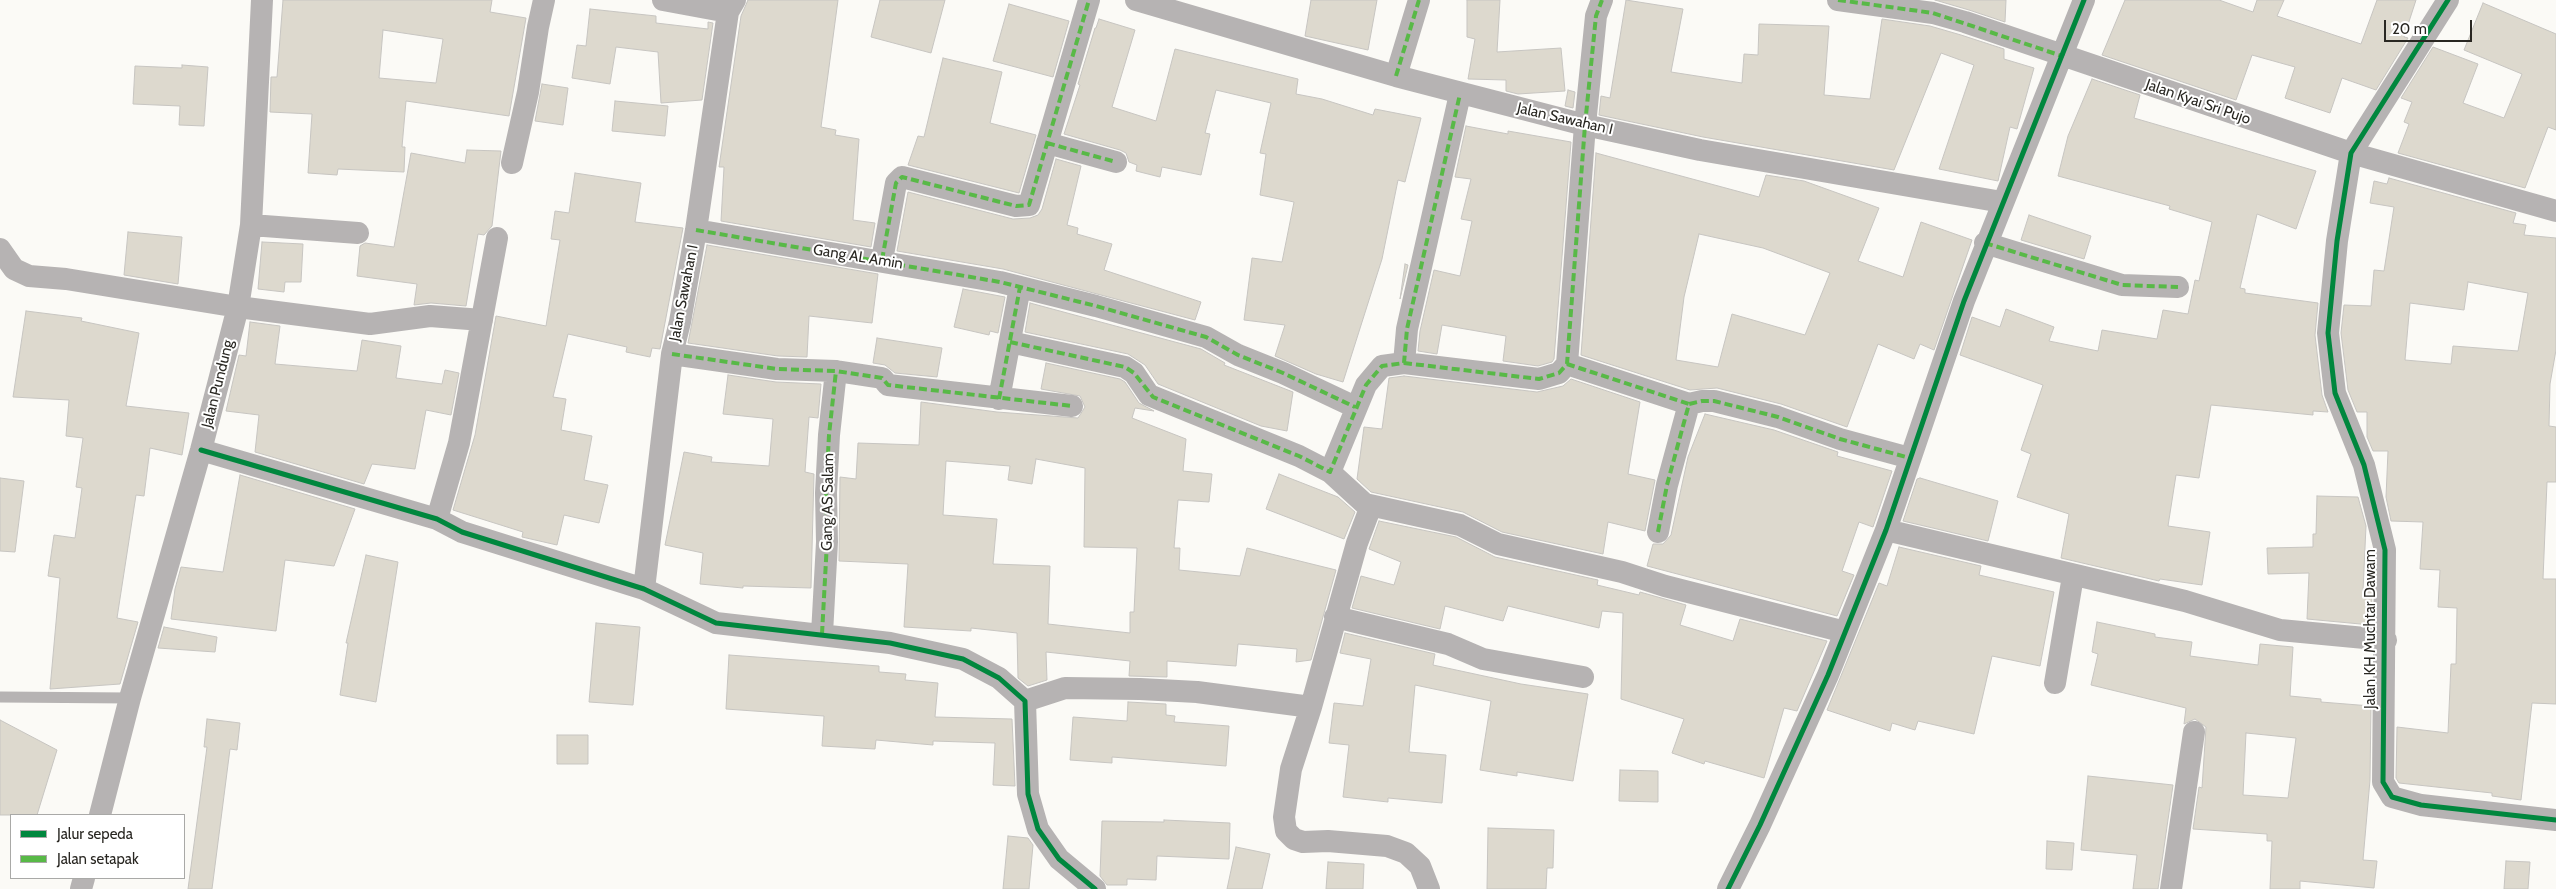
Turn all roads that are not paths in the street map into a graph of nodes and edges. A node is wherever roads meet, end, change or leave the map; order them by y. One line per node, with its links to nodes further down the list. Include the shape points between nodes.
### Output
1 (262, 0): 22 (street, Jalan Pundung)
2 (544, 0): 19 (street)
3 (663, 0): 11 (street)
4 (1089, 0): 16 (street)
5 (1136, 0): 13 (street, Jalan Sawahan I)
6 (1419, 0): 13 (street)
7 (1602, 0): 15 (street, via 1597,9)
8 (1838, 0): 12 (street, Jalan Kyai Sri Pujo, via 1933,13)
9 (2084, 0): 12 (street)
10 (2448, 0): 17 (street)
11 (731, 6): 23 (street, Jalan Sawahan I)
12 (2062, 56): 17 (street, Jalan Kyai Sri Pujo); 20 (street)
13 (1396, 76): 14 (street, Jalan Sawahan I)
14 (1460, 94): 15 (street, Jalan Sawahan I); 35 (street, via 1407,329)
15 (1585, 124): 20 (street, Jalan Sawahan I, via 1700,150); 36 (street)
16 (1047, 143): 18 (street); 28 (street, via 1032,201 1025,207 902,177 896,183)
17 (2351, 153): 21 (street, Jalan Kyai Sri Pujo); 54 (street, Jalan KH Muchtar Dawam, via 2337,241 2328,333 2334,393 2364,465 2385,550)
18 (1116, 162)
19 (512, 163)
20 (2002, 202): 26 (street)
21 (2556, 211)
22 (251, 226): 24 (street); 31 (street, Jalan Pundung)
23 (696, 230): 28 (street, Gang AL Amin); 34 (street, Jalan Sawahan I)
24 (358, 233)
25 (497, 238): 32 (street)
26 (1985, 243): 30 (street, via 2122,285); 43 (street)
27 (0, 249): 31 (street, via 14,269 29,276)
28 (882, 260): 29 (street, Gang AL Amin)
29 (1020, 287): 33 (street); 41 (street, Gang AL Amin, via 1206,337 1238,355 1283,372)
30 (2178, 287)
31 (238, 307): 32 (street, via 370,324 430,316); 42 (street, Jalan Pundung)
32 (482, 320): 46 (street, via 459,443)
33 (1010, 342): 38 (street); 44 (street, via 1124,367 1134,373 1153,397 1299,456)
34 (672, 354): 37 (street, via 777,368); 50 (street, Jalan Sawahan I)
35 (1404, 363): 36 (street, via 1539,379 1559,374); 41 (street, via 1382,366 1376,371)
36 (1566, 364): 39 (street)
37 (836, 370): 38 (street, via 882,378 888,385); 53 (street, Gang AS Salam, via 829,435)
38 (999, 398): 40 (street)
39 (1689, 404): 43 (street, via 1702,401 1778,417 1840,439); 48 (street)
40 (1072, 406)
41 (1355, 407): 44 (street)
42 (201, 450): 46 (street); 58 (street, Jalan Pundung)
43 (1910, 458): 47 (street)
44 (1330, 472): 45 (street, via 1358,500)
45 (1371, 506): 51 (street); 52 (street, via 1460,526 1498,544 1622,572)
46 (437, 519): 50 (street, via 462,532)
47 (1886, 530): 49 (street); 52 (street)
48 (1658, 532)
49 (2073, 576): 54 (street, via 2185,601 2280,630); 56 (street)
50 (644, 589): 53 (street, via 716,623)
51 (1335, 617): 55 (street, via 1448,644 1483,659); 60 (street)
52 (1845, 632): 66 (street, via 1760,826)
53 (822, 634): 59 (street, via 890,643 963,659 999,678)
54 (2386, 640): 63 (street, Jalan KH Muchtar Dawam, via 2383,765 2384,782 2392,797 2421,805)
55 (1583, 677)
56 (2055, 683)
57 (0, 697): 58 (lane)
58 (130, 698): 62 (street, Jalan Pundung)
59 (1025, 700): 60 (street, via 1065,688 1140,688); 64 (street, via 1028,794 1038,829 1059,859)
60 (1311, 707): 65 (street, via 1290,770 1284,817 1286,831 1303,842 1387,846 1406,853 1420,866)
61 (2194, 732): 67 (street)
62 (100, 814)
63 (2556, 820)
64 (1095, 889)
65 (1429, 889)
66 (1728, 889)
67 (2171, 889)

